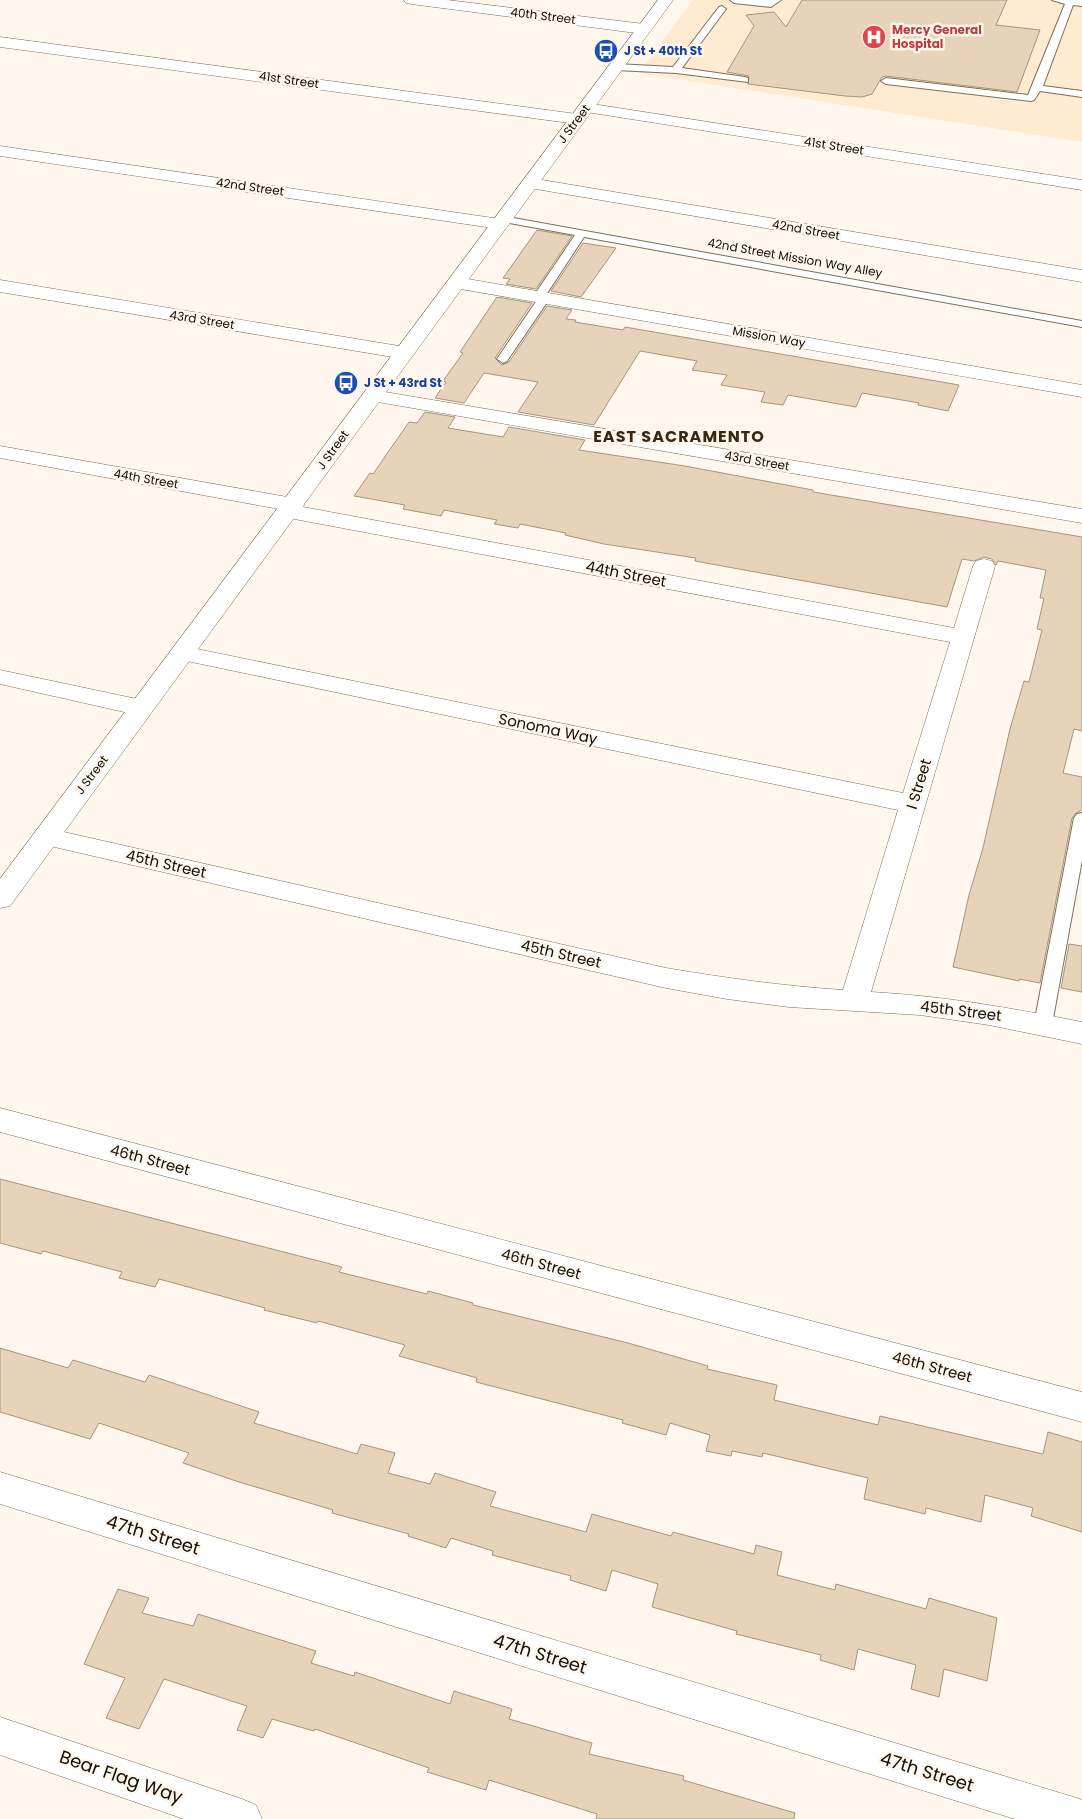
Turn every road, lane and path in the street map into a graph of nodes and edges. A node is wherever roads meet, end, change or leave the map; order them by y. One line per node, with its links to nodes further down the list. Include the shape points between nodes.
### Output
1 (411, 0): 9 (street, 40th Street)
2 (666, 0): 9 (street, J Street)
3 (734, 0): 4 (lane, via 771,4)
4 (777, 0)
5 (1056, 0): 6 (lane)
6 (1070, 2): 7 (lane); 15 (lane)
7 (1082, 3)
8 (722, 9): 12 (lane)
9 (644, 29): 11 (street, J Street)
10 (0, 42): 17 (street, 41st Street)
11 (616, 67): 12 (lane); 17 (street, J Street)
12 (676, 70): 13 (lane)
13 (745, 80)
14 (886, 81): 15 (lane, via 1031,98)
15 (1037, 88): 16 (lane)
16 (1082, 94)
17 (582, 114): 19 (street, J Street); 20 (street, 41st Street)
18 (0, 151): 21 (street, 42nd Street)
19 (530, 183): 21 (street, J Street); 23 (street, 42nd Street)
20 (1082, 185)
21 (501, 222): 22 (lane, 42nd Street Mission Way Alley); 24 (street, J Street)
22 (581, 234): 26 (lane); 27 (lane, 42nd Street Mission Way Alley)
23 (1082, 276)
24 (456, 282): 26 (street, Mission Way); 28 (street, J Street)
25 (0, 286): 28 (street, 43rd Street)
26 (542, 297): 29 (lane); 30 (street, Mission Way)
27 (1082, 324)
28 (405, 353): 31 (street, J Street)
29 (503, 359)
30 (1082, 391)
31 (373, 396): 33 (street, J Street); 34 (street, 43rd Street)
32 (0, 452): 33 (street, 44th Street)
33 (291, 508): 36 (street, 44th Street); 37 (street, J Street)
34 (1082, 516)
35 (984, 566): 36 (street, I Street)
36 (963, 637): 40 (street, I Street)
37 (182, 653): 39 (street, J Street); 40 (street, Sonoma Way)
38 (0, 677): 39 (street)
39 (142, 708): 42 (street, J Street)
40 (913, 804): 44 (street, I Street)
41 (1082, 818): 45 (lane)
42 (46, 837): 43 (street, J Street); 44 (street, 45th Street, via 666,978 780,996)
43 (0, 899)
44 (854, 1002): 45 (street, 45th Street, via 960,1010)
45 (1043, 1024): 46 (street, 45th Street)
46 (1082, 1033)
47 (0, 1120): 48 (street, 46th Street)
48 (1082, 1407)
49 (0, 1488): 52 (street, 47th Street)
50 (0, 1736): 51 (street, Bear Flag Way)
51 (242, 1819)
52 (1080, 1819)

